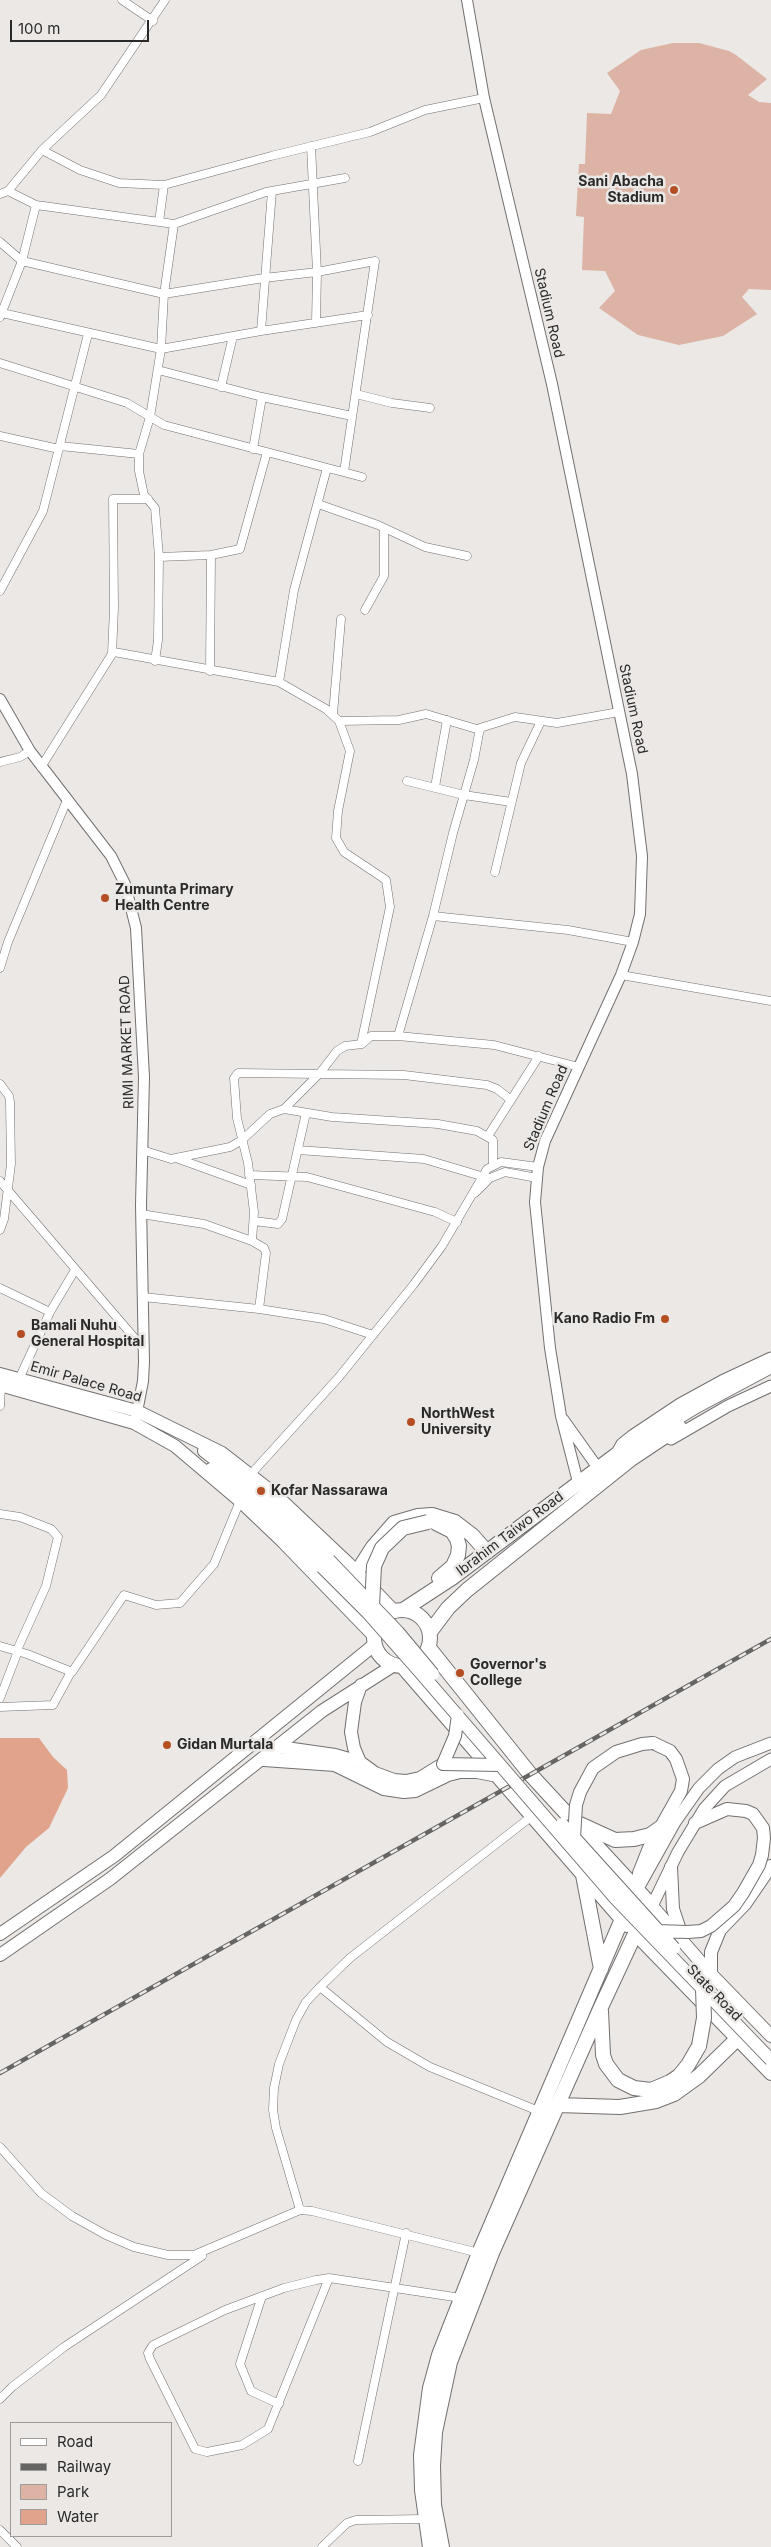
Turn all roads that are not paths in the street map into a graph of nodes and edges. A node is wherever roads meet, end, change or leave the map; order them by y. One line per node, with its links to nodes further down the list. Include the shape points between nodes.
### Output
1 (122, 0): 4 (street)
2 (165, 0): 4 (street)
3 (467, 0): 5 (street, Stadium Road)
4 (153, 21): 7 (street, via 101,95)
5 (484, 98): 6 (street, via 425,110 370,132); 60 (street, Stadium Road, via 552,384)
6 (311, 146): 9 (street); 10 (street)
7 (42, 150): 10 (street, via 80,170 119,183); 11 (street)
8 (345, 178): 9 (street)
9 (313, 184): 12 (street); 19 (street)
10 (164, 185): 15 (street)
11 (8, 191): 13 (street); 14 (street)
12 (272, 191): 16 (street); 20 (street)
13 (0, 194)
14 (36, 205): 15 (street); 18 (street)
15 (159, 222): 16 (street)
16 (174, 224): 21 (street)
17 (0, 242): 18 (street)
18 (22, 261): 21 (street); 22 (street)
19 (317, 272): 20 (street); 23 (street, via 375,261); 24 (street)
20 (264, 278): 21 (street); 25 (street)
21 (164, 294): 28 (street)
22 (1, 315): 26 (street)
23 (368, 315): 24 (street); 33 (street)
24 (316, 324): 25 (street)
25 (261, 331): 27 (street)
26 (88, 334): 28 (street); 32 (street)
27 (232, 336): 28 (street); 31 (street)
28 (161, 349): 30 (street)
29 (0, 363): 32 (street)
30 (158, 370): 31 (street); 37 (street)
31 (221, 386): 34 (street)
32 (75, 387): 37 (street, via 132,405); 39 (street)
33 (356, 394): 35 (street); 36 (street)
34 (262, 397): 36 (street); 40 (street)
35 (430, 408)
36 (352, 416): 44 (street)
37 (150, 417): 40 (street, via 171,427); 42 (street)
38 (0, 436): 39 (street)
39 (60, 448): 42 (street); 52 (street, via 43,511)
40 (253, 449): 41 (street)
41 (267, 452): 43 (street); 49 (street, via 240,549)
42 (139, 454): 46 (street, via 140,478 144,495)
43 (327, 468): 44 (street); 47 (street)
44 (344, 472): 45 (street)
45 (362, 477)
46 (148, 498): 51 (street, via 155,508); 55 (street, via 114,499)
47 (318, 504): 48 (street); 58 (street, via 294,590)
48 (384, 528): 50 (street, via 425,547); 53 (street, via 384,576)
49 (211, 555): 51 (street); 57 (street)
50 (467, 556)
51 (159, 557): 56 (street)
52 (0, 591)
53 (365, 610)
54 (341, 619): 61 (street)
55 (112, 654): 56 (street); 68 (street)
56 (155, 661): 57 (street)
57 (210, 671): 58 (street)
58 (279, 682): 61 (street)
59 (0, 699): 66 (street, RIMI MARKET ROAD)
60 (619, 712): 64 (street, via 556,723); 76 (street, Stadium Road, via 638,809 642,856 640,914)
61 (332, 714): 63 (street)
62 (447, 720): 63 (street, via 426,714 399,720); 65 (street); 70 (street)
63 (339, 721): 81 (street, via 350,751 336,838 344,852 386,880 390,906)
64 (541, 721): 65 (street, via 515,717 482,726); 73 (street, via 521,763)
65 (480, 730): 71 (street)
66 (30, 751): 67 (street); 68 (street, RIMI MARKET ROAD)
67 (0, 762)
68 (41, 767): 72 (street, RIMI MARKET ROAD)
69 (407, 781): 70 (street)
70 (435, 788): 71 (street)
71 (464, 795): 73 (street); 75 (street)
72 (67, 800): 77 (street); 91 (street, RIMI MARKET ROAD, via 111,856 133,910 144,1077)
73 (511, 802): 74 (street)
74 (495, 872)
75 (433, 916): 76 (street, via 568,930); 80 (street)
76 (633, 942): 78 (street, Stadium Road)
77 (0, 968)
78 (621, 975): 79 (street); 83 (street, Stadium Road)
79 (771, 1000)
80 (398, 1036): 81 (street, via 371,1036); 82 (street, via 494,1045)
81 (360, 1044): 84 (street, via 341,1047)
82 (539, 1056): 83 (street); 86 (street)
83 (579, 1067): 95 (street, Stadium Road, via 545,1141)
84 (320, 1073): 86 (street, via 404,1075 474,1082 497,1089); 87 (street); 90 (street, via 238,1073 234,1078)
85 (0, 1084): 102 (street, via 10,1102)
86 (511, 1100): 89 (street)
87 (284, 1109): 88 (street); 90 (street, via 270,1114)
88 (306, 1113): 89 (street, via 332,1118 438,1124); 92 (street)
89 (488, 1136): 94 (street, via 494,1143)
90 (242, 1140): 93 (street, via 230,1146); 96 (street)
91 (142, 1150): 93 (street, via 164,1158); 104 (street, RIMI MARKET ROAD)
92 (298, 1150): 97 (street); 98 (street, via 424,1159)
93 (176, 1158): 101 (street)
94 (493, 1165): 95 (street, via 501,1162); 98 (street)
95 (538, 1167): 99 (street, Stadium Road)
96 (249, 1175): 97 (street); 101 (street)
97 (293, 1176): 105 (street, via 280,1223); 106 (street, via 357,1190 434,1212)
98 (481, 1176): 103 (street)
99 (537, 1178): 103 (street, via 504,1172 490,1178); 125 (street, Stadium Road, via 535,1202 550,1348)
100 (0, 1181): 102 (street)
101 (251, 1185): 105 (street)
102 (9, 1190): 107 (street); 109 (street)
103 (472, 1196): 106 (street)
104 (141, 1214): 108 (street, via 204,1224); 111 (street, RIMI MARKET ROAD)
105 (254, 1220): 108 (street)
106 (457, 1222): 114 (street)
107 (0, 1230)
108 (252, 1241): 112 (street, via 266,1253)
109 (75, 1270): 113 (street); 115 (street)
110 (0, 1288): 113 (street)
111 (143, 1297): 112 (street); 115 (street, RIMI MARKET ROAD)
112 (259, 1309): 114 (street, via 324,1319)
113 (50, 1312): 120 (street)
114 (373, 1335): 132 (street)
115 (144, 1349): 126 (street, RIMI MARKET ROAD, via 144,1381)
116 (771, 1358): 129 (main road, Ibrahim Taiwo Road, via 680,1404 622,1444)
117 (771, 1366): 124 (highway)
118 (0, 1374): 120 (main road, Emir Palace Road)
119 (771, 1376): 124 (highway)
120 (19, 1379): 126 (main road, Emir Palace Road)
121 (0, 1385): 123 (street); 126 (main road, Emir Palace Road)
122 (771, 1386): 131 (main road, Ibrahim Taiwo Road, via 728,1406)
123 (0, 1406)
124 (698, 1410): 129 (highway)
125 (561, 1416): 130 (street, Stadium Road); 133 (street, Stadium Road)
126 (136, 1417): 127 (main road, Emir Palace Road); 128 (main road, Emir Palace Road)
127 (177, 1432): 132 (main road, Emir Palace Road, via 209,1445); 137 (main road, via 254,1488)
128 (175, 1446): 134 (main road, Emir Palace Road); 137 (main road, via 225,1478)
129 (623, 1455): 130 (highway, Ibrahim Taiwo Road); 131 (highway, Ibrahim Taiwo Road)
130 (598, 1468): 133 (highway, Ibrahim Taiwo Road)
131 (618, 1470): 142 (highway, Ibrahim Taiwo Road, via 467,1590)
132 (251, 1474): 138 (main road, Emir Palace Road)
133 (578, 1482): 136 (highway, Ibrahim Taiwo Road)
134 (240, 1501): 143 (main road, Emir Palace Road, via 360,1619); 148 (street, via 214,1564 180,1603 156,1605 124,1595)
135 (0, 1514): 146 (street, via 51,1529 58,1538 46,1586)
136 (487, 1552): 138 (highway, via 456,1522 432,1515 418,1516 400,1520 390,1527); 139 (highway, Ibrahim Taiwo Road)
137 (325, 1563): 140 (main road, bridge); 152 (main road, bridge)
138 (357, 1572): 141 (main road, Emir Palace Road)
139 (416, 1602): 140 (highway, bridge, via 430,1584 453,1566 458,1555 457,1539 444,1526 428,1522 403,1528 382,1548 372,1575); 141 (highway, Ibrahim Taiwo Road)
140 (372, 1606): 164 (main road, bridge, via 398,1632)
141 (399, 1610): 142 (highway, via 420,1616); 143 (highway, via 384,1616 377,1624)
142 (430, 1632): 145 (highway)
143 (374, 1640): 147 (highway, via 381,1658); 172 (main road, via 114,1856)
144 (0, 1646): 146 (street)
145 (429, 1648): 147 (highway, via 418,1661); 161 (highway, via 530,1774)
146 (17, 1651): 148 (street); 150 (street)
147 (398, 1666): 149 (main road); 159 (highway)
148 (71, 1672): 151 (street, via 53,1705)
149 (361, 1686): 154 (main road, via 322,1711); 157 (main road, via 354,1702 351,1732)
150 (0, 1698)
151 (0, 1707)
152 (458, 1715): 158 (main road, bridge, via 455,1736); 159 (main road, bridge)
153 (771, 1743): 168 (main road, via 735,1757 699,1788 675,1822)
154 (279, 1747): 155 (main road); 157 (main road)
155 (264, 1759): 159 (highway, via 335,1764 384,1788 398,1791 415,1790 460,1771); 175 (main road, via 110,1879)
156 (771, 1759): 162 (main road, via 725,1786)
157 (360, 1762): 158 (main road, via 383,1777 406,1781 420,1778)
158 (443, 1764): 159 (main road, bridge)
159 (499, 1770): 160 (highway); 179 (main road, bridge)
160 (532, 1816): 167 (highway); 178 (street, via 350,1958)
161 (571, 1818): 163 (highway, via 615,1840 634,1840); 168 (highway)
162 (695, 1823): 166 (main road); 171 (main road, bridge, via 727,1809 753,1814 764,1838 759,1865 734,1906 711,1926 688,1932)
163 (660, 1828): 164 (main road, bridge, via 683,1779 670,1751 653,1743 642,1744 616,1752 593,1768 576,1805); 168 (main road, via 639,1873)
164 (574, 1838): 171 (main road, bridge)
165 (771, 1866): 177 (main road, via 745,1904 720,1930 711,1952)
166 (671, 1868): 169 (main road); 174 (main road, via 672,1909)
167 (582, 1874): 170 (highway); 176 (highway)
168 (637, 1890): 169 (highway); 170 (highway)
169 (652, 1906): 173 (highway); 174 (main road, State Road)
170 (622, 1919): 173 (highway); 176 (highway)
171 (658, 1930): 183 (main road, bridge)
172 (0, 1934)
173 (635, 1934): 180 (highway); 182 (main road, State Road)
174 (688, 1946): 177 (main road, State Road)
175 (0, 1955)
176 (601, 1970): 187 (highway)
177 (711, 1974): 181 (main road, State Road)
178 (320, 1987): 187 (street, via 387,2042 430,2067); 191 (street, via 296,2020 279,2064 274,2088 276,2128)
179 (703, 1989): 180 (highway, bridge, via 704,2018 699,2046 679,2076 650,2090 626,2086 611,2073 603,2054); 184 (main road, bridge)
180 (600, 2007): 186 (highway)
181 (771, 2036)
182 (737, 2039): 185 (main road, State Road); 186 (highway, via 699,2076 674,2094 656,2101 620,2107)
183 (771, 2049)
184 (771, 2060)
185 (771, 2074)
186 (558, 2105): 207 (highway, via 492,2253 448,2371 435,2432 433,2466 434,2505)
187 (541, 2112): 194 (highway)
188 (0, 2147): 189 (street)
189 (8, 2159): 190 (street); 193 (street, via 41,2193 72,2216 113,2238 168,2255 194,2255)
190 (0, 2164)
191 (300, 2210): 192 (street); 193 (street)
192 (406, 2234): 194 (street); 196 (street)
193 (214, 2248): 199 (street, via 64,2347)
194 (480, 2252): 198 (highway)
195 (329, 2278): 196 (street); 197 (street); 200 (street)
196 (393, 2289): 198 (street); 201 (street)
197 (262, 2296): 200 (street, via 240,2364 251,2392); 200 (street, via 153,2345 148,2353 191,2446 199,2451 242,2445 261,2435 268,2429)
198 (461, 2298): 202 (highway, via 439,2355 424,2422 422,2490)
199 (0, 2399)
200 (279, 2404)
201 (358, 2461)
202 (425, 2519): 205 (street, via 356,2520 340,2529); 206 (highway)
203 (0, 2530): 204 (street)
204 (17, 2547)
205 (322, 2547)
206 (430, 2547)
207 (442, 2547)

